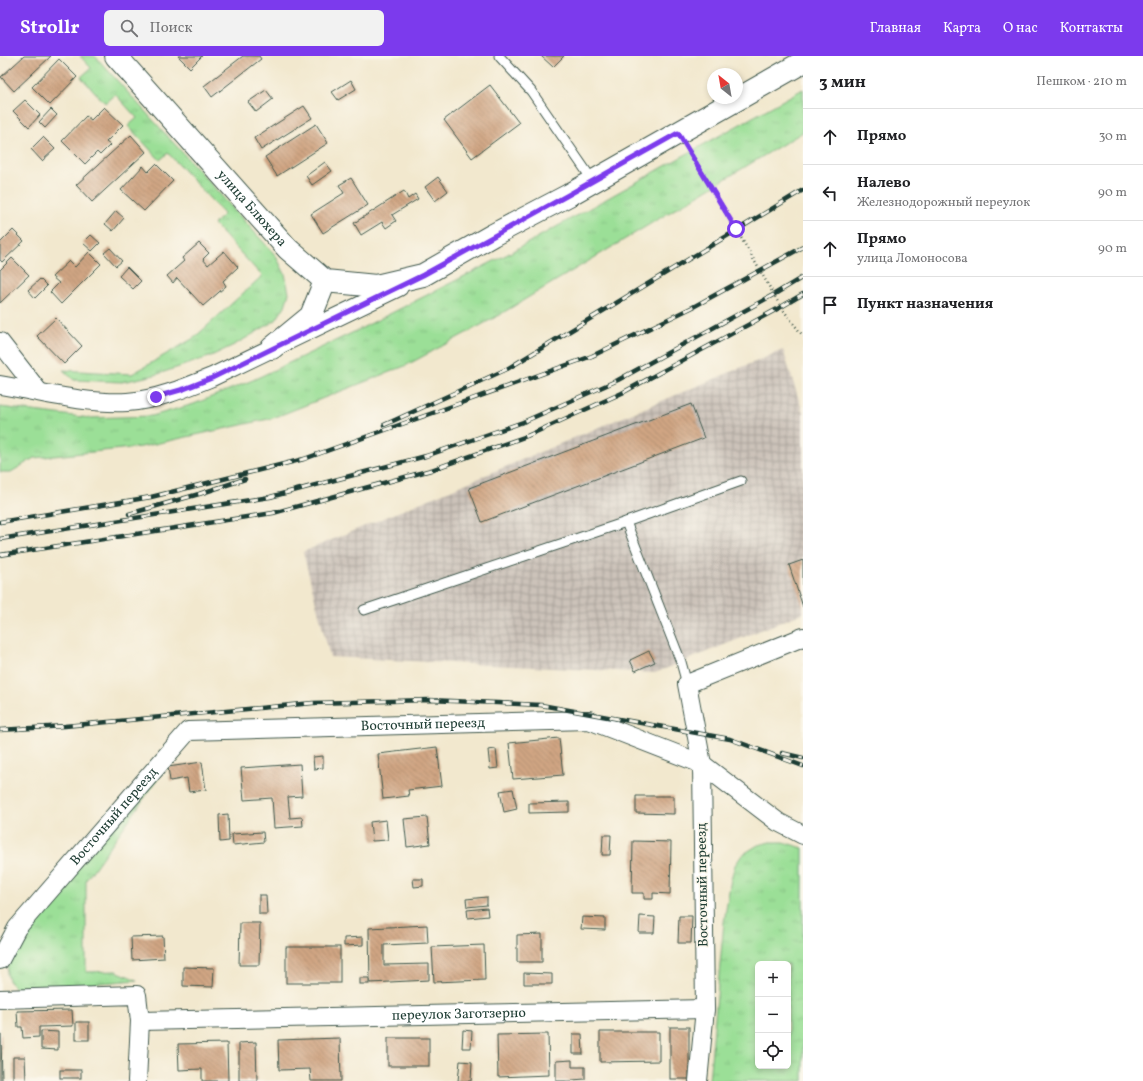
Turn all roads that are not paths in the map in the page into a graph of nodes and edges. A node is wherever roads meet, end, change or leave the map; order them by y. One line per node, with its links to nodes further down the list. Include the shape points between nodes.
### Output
1 (116, 56): 6 (street, улица Блюхера, via 288,248)
2 (499, 56): 4 (lane, via 531,90)
3 (803, 62): 4 (street)
4 (593, 181): 5 (street)
5 (423, 275): 6 (street, via 376,286); 8 (street)
6 (325, 280): 8 (street, via 311,316)
7 (0, 342): 10 (street)
8 (272, 348): 10 (street, via 212,378 156,397 128,402 101,401)
9 (0, 385): 10 (street)
10 (39, 392)
11 (741, 481): 12 (lane)
12 (626, 522): 13 (lane); 15 (lane, via 681,662)
13 (364, 610)
14 (803, 637): 15 (street)
15 (687, 684): 16 (street)
16 (702, 764): 17 (street, via 778,822); 18 (street, Восточный переезд, via 589,720 188,731 17,928); 20 (street, Восточный переезд)
17 (803, 835)
18 (0, 960)
19 (0, 999): 21 (street, via 137,995)
20 (705, 1009): 21 (street, переулок Заготзерно); 23 (street)
21 (140, 1022): 22 (street)
22 (137, 1081)
23 (698, 1081)

